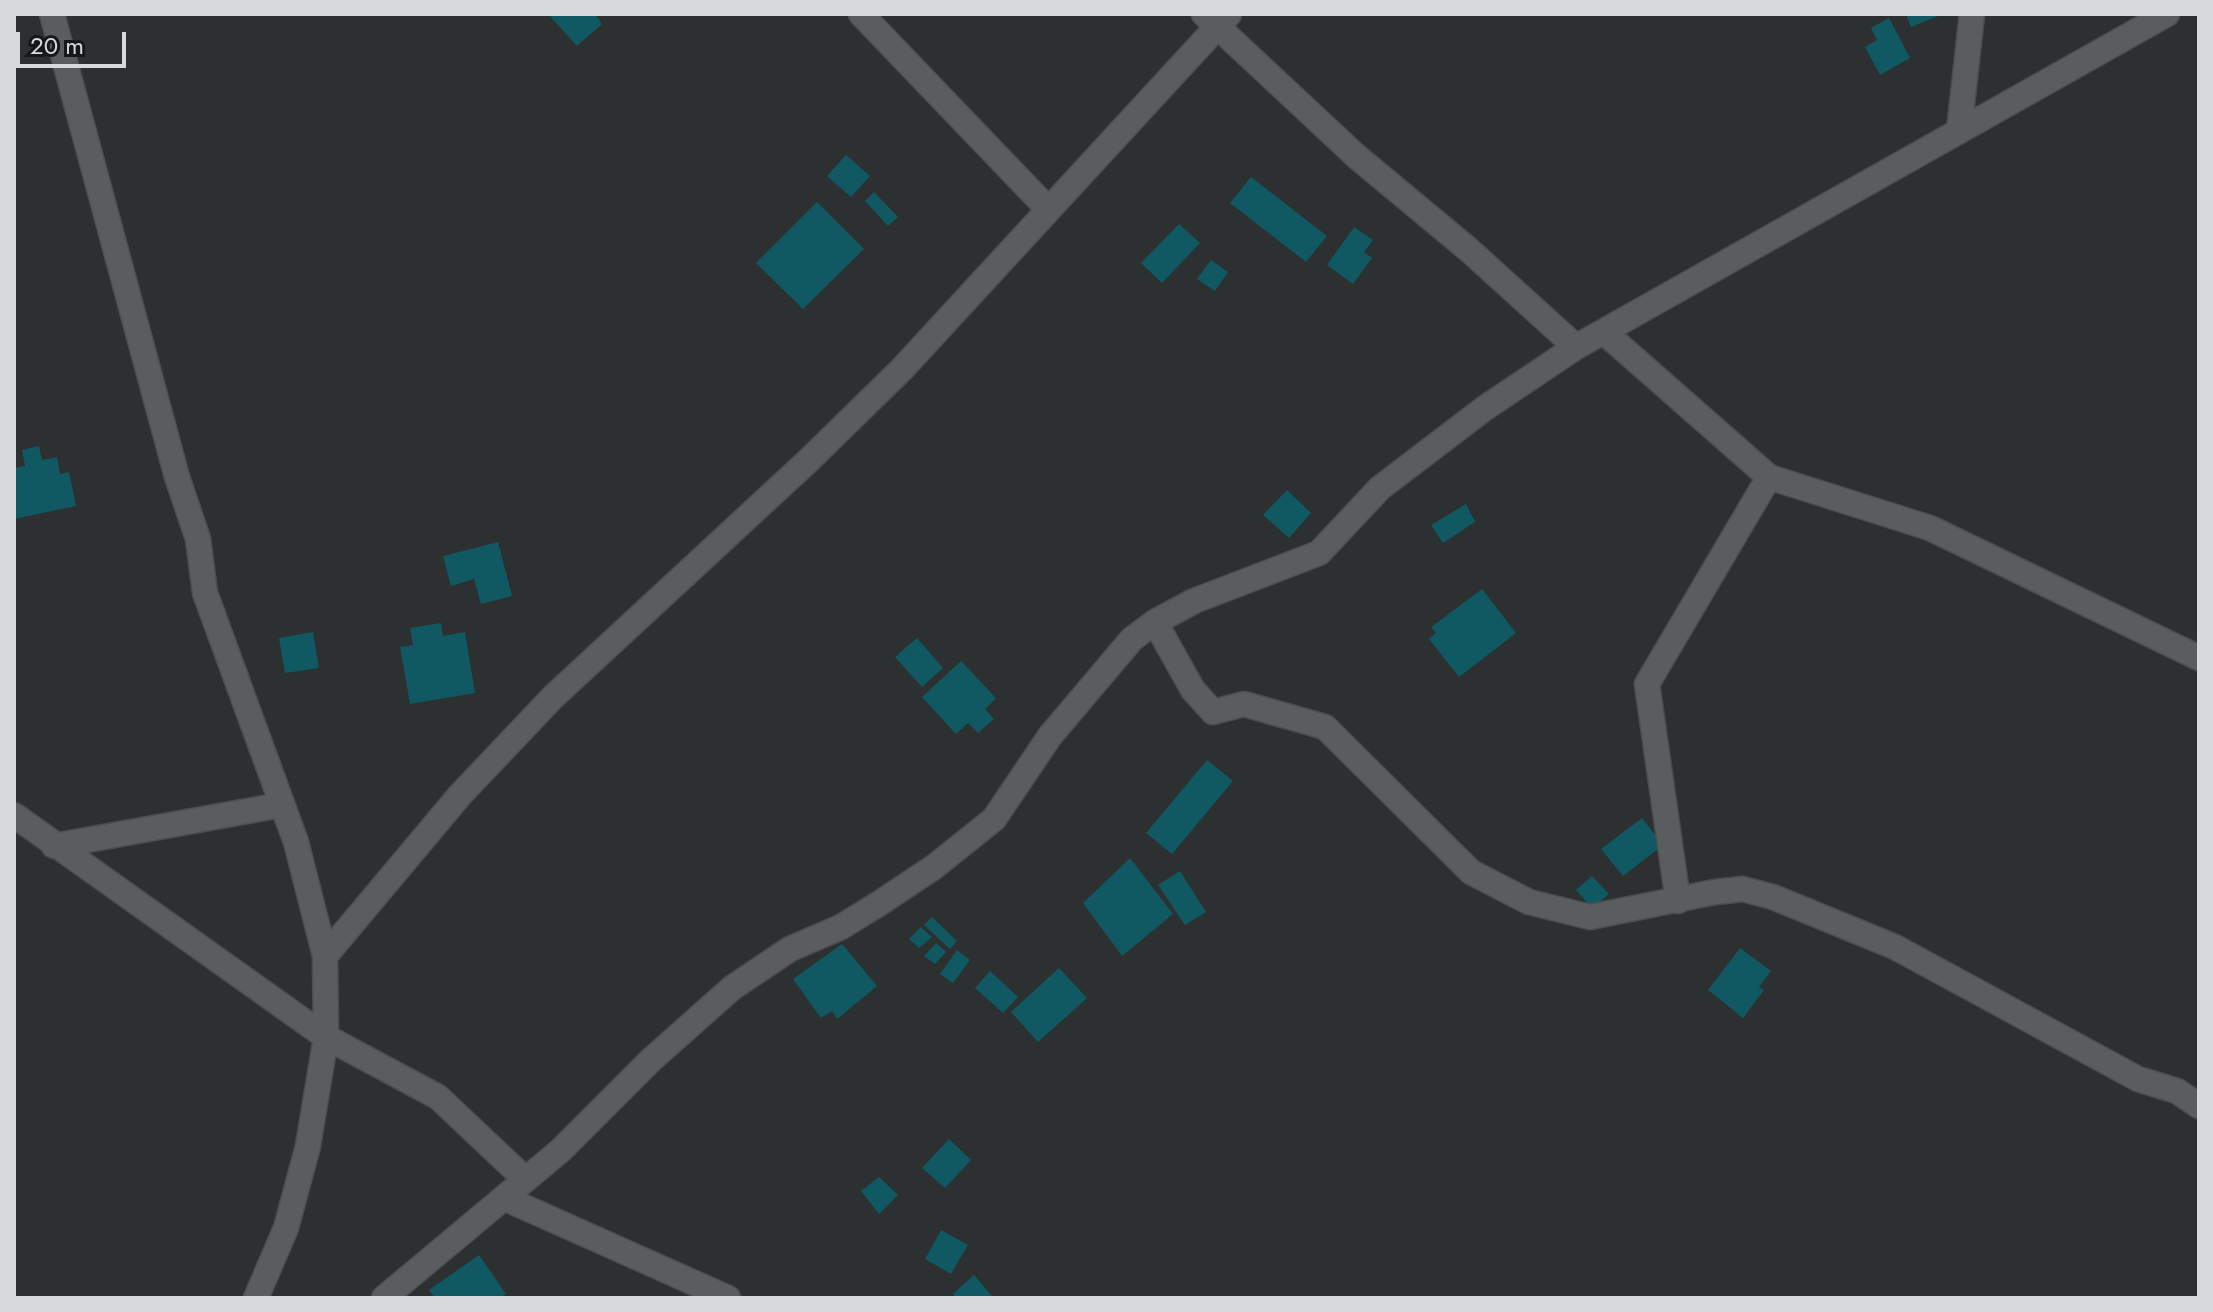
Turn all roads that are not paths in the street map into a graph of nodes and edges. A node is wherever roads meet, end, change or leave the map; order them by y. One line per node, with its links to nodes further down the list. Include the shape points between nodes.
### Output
1 (52, 14): 13 (street, via 198,539 205,593)
2 (861, 14): 7 (street)
3 (1972, 14): 6 (street)
4 (2167, 14): 6 (street)
5 (1216, 18): 7 (street); 9 (street, via 1356,156)
6 (1959, 131): 8 (street)
7 (1048, 209): 17 (street, via 902,369 553,697 450,807)
8 (1604, 332): 9 (street); 10 (street)
9 (1576, 347): 11 (street, via 1391,479 1319,553 1194,601)
10 (1769, 477): 12 (street, via 1930,528); 16 (street, via 1647,684)
11 (1155, 622): 16 (street, via 1193,690 1213,712 1244,704 1325,727 1471,872 1529,902 1590,917); 20 (street, via 1132,639 1050,736 994,819 880,903 790,949 732,988)
12 (2199, 658)
13 (281, 805): 15 (street); 17 (street, via 296,842)
14 (14, 815): 15 (street)
15 (54, 846): 18 (street)
16 (1678, 901): 19 (street, via 1743,889 1773,897 1895,947 2138,1079 2177,1091)
17 (325, 956): 18 (street)
18 (326, 1037): 20 (street, via 438,1097); 23 (street, via 308,1146 286,1228)
19 (2199, 1106)
20 (525, 1179): 21 (street)
21 (504, 1198): 22 (street); 24 (street)
22 (668, 1271): 25 (street); 26 (street)
23 (256, 1298)
24 (384, 1298)
25 (682, 1298)
26 (728, 1298)

